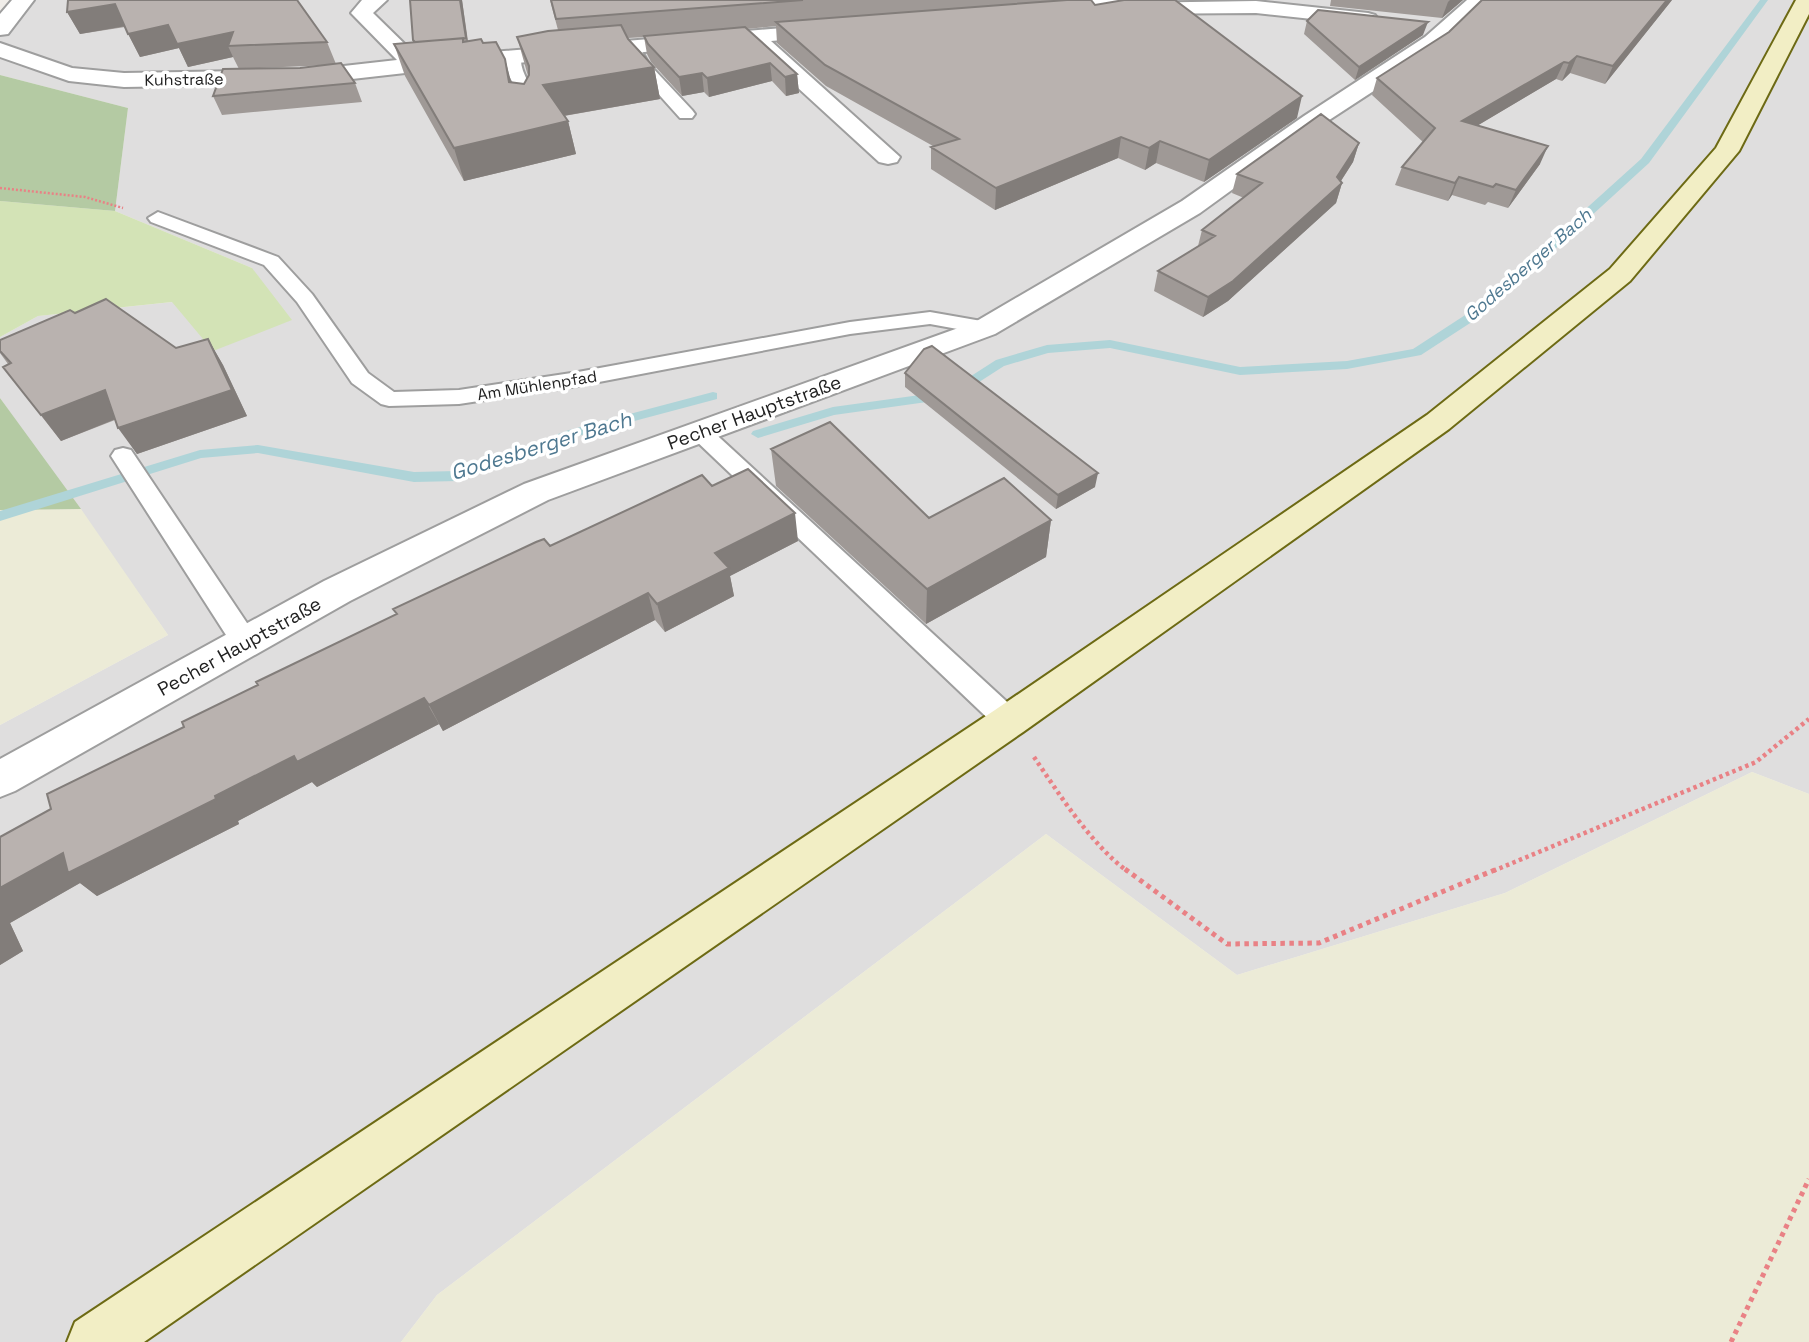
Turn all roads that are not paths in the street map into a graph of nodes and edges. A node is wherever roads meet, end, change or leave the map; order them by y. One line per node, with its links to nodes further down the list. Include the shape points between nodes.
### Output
1 (24, 0): 10 (street)
2 (377, 0): 15 (street, via 361,13)
3 (946, 0): 6 (street, via 1105,1)
4 (1479, 0): 20 (street, Pecher Hauptstraße, via 1434,26 1423,49 1191,207)
5 (1806, 0): 24 (main road, via 1727,151 1620,275 1438,422)
6 (1122, 8): 7 (street, via 1256,7); 8 (street)
7 (1384, 20)
8 (936, 21)
9 (857, 28): 11 (street, Kuhstraße)
10 (0, 29)
11 (754, 37): 12 (street, Kuhstraße); 18 (street)
12 (633, 47): 14 (street, Kuhstraße); 17 (lane, via 642,66)
13 (0, 50): 15 (street, Kuhstraße, via 69,74 124,80 308,77)
14 (513, 57): 15 (street, Kuhstraße); 16 (lane, via 512,67 526,95)
15 (414, 65)
16 (526, 110)
17 (686, 114)
18 (888, 157)
19 (158, 218): 20 (lane, Am Mühlenpfad, via 271,261 304,298 360,378 389,399 460,397 930,318)
20 (985, 328): 21 (street, Pecher Hauptstraße)
21 (700, 432): 23 (street, Pecher Hauptstraße, via 536,492); 24 (lane)
22 (124, 457): 23 (lane)
23 (245, 642): 25 (street, Pecher Hauptstraße)
24 (1009, 721): 26 (main road)
25 (0, 779)
26 (95, 1342)

